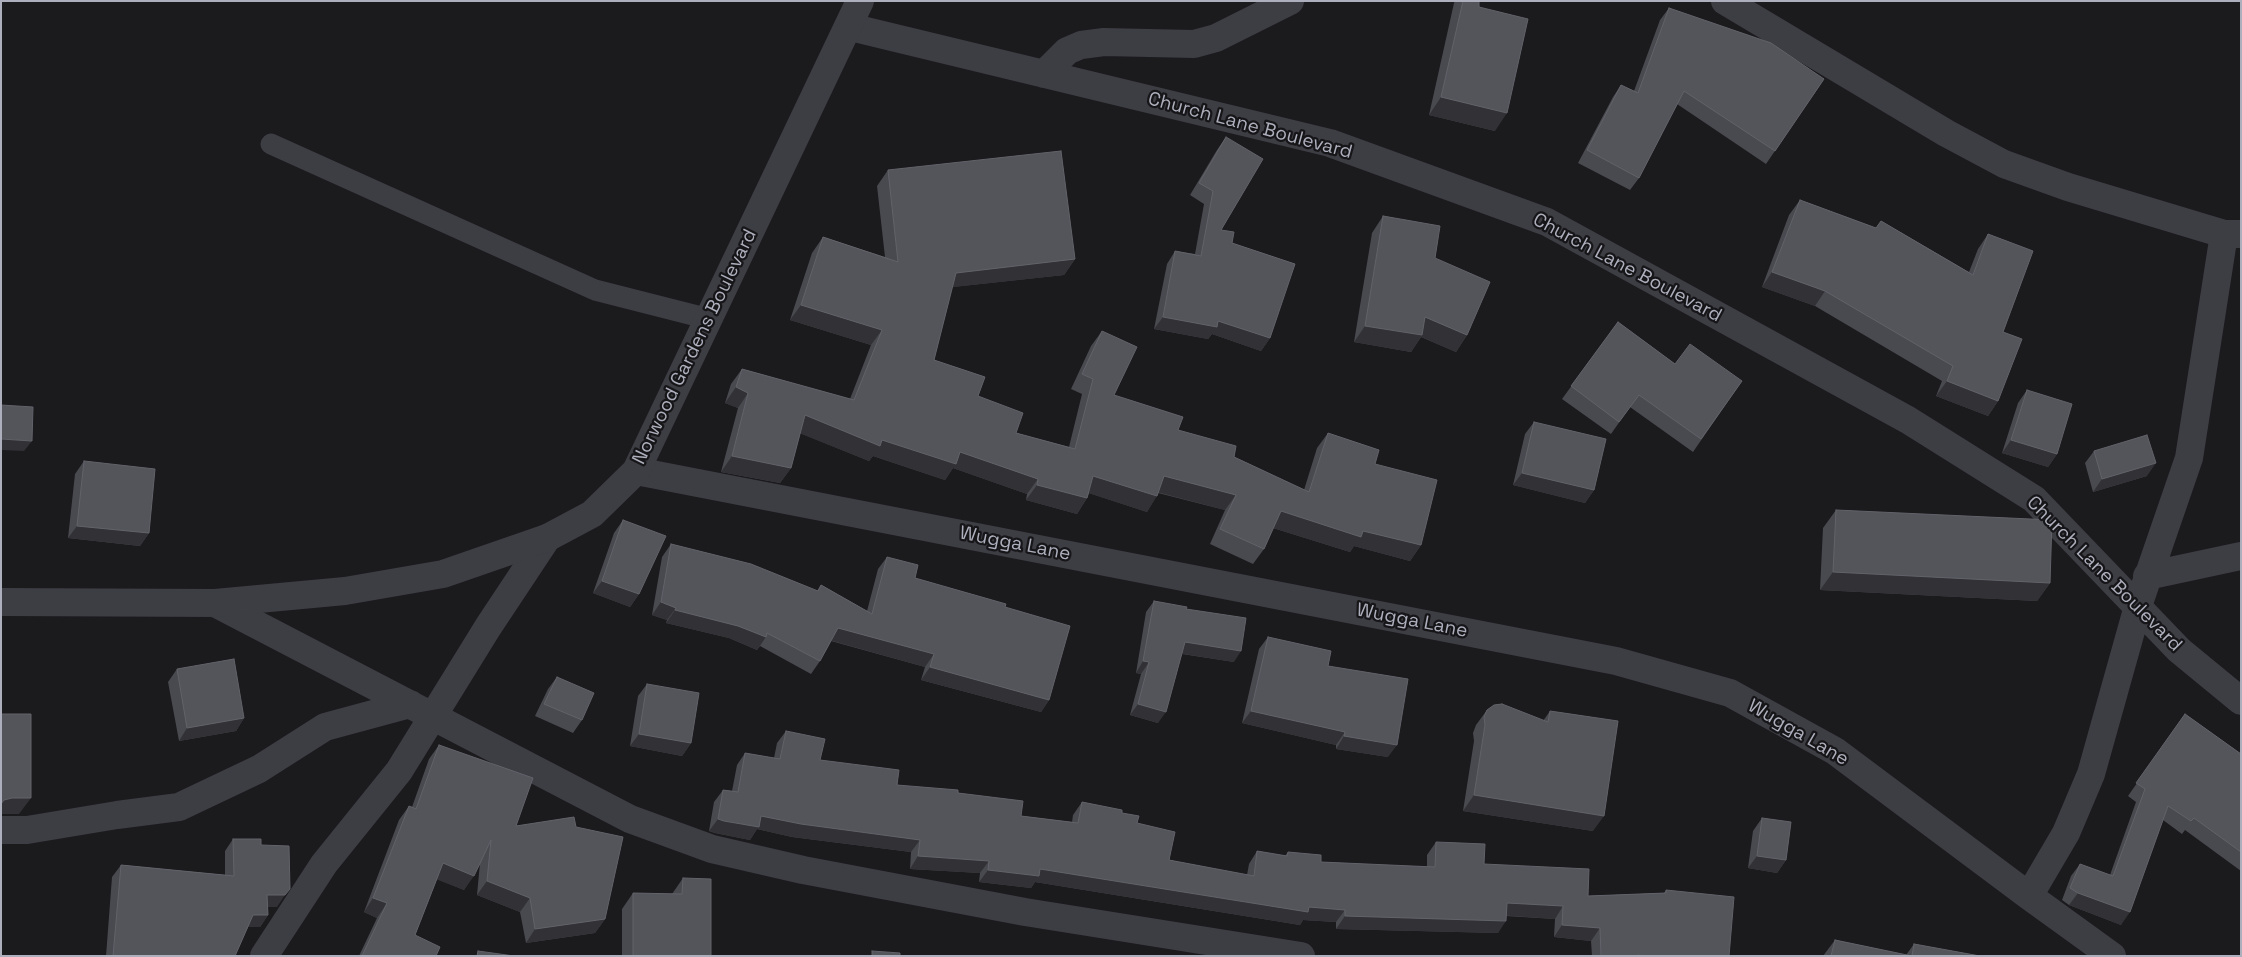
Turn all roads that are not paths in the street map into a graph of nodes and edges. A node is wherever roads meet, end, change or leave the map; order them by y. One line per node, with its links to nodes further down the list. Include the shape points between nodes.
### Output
1 (860, 1): 4 (street, Norwood Gardens Boulevard)
2 (1290, 1): 5 (street, via 1216,38 1194,44 1081,44 1067,50)
3 (1725, 1): 7 (street, via 2004,164 2068,187)
4 (850, 27): 5 (street, Church Lane Boulevard); 8 (street, Norwood Gardens Boulevard)
5 (1044, 74): 15 (street, Church Lane Boulevard, via 1330,143 1547,222 1908,420 2034,499)
6 (271, 144): 8 (lane, via 595,290)
7 (2232, 234): 12 (street, via 2189,458)
8 (709, 319): 9 (street, Norwood Gardens Boulevard)
9 (636, 471): 10 (street, Norwood Gardens Boulevard, via 592,514); 19 (street, Wugga Lane, via 1616,661 1730,693 1835,751)
10 (547, 538): 14 (street, Norwood Gardens Boulevard, via 444,574 344,591); 17 (street, via 488,627)
11 (2241, 556): 12 (street)
12 (2148, 576): 15 (street)
13 (1, 602): 14 (street, Norwood Gardens Boulevard)
14 (215, 603): 17 (street)
15 (2138, 606): 16 (street, Church Lane Boulevard, via 2179,650); 19 (street, via 2091,774 2066,834)
16 (2241, 701)
17 (422, 710): 18 (street, via 324,727 259,769 179,807 27,830); 20 (street, via 400,770 324,864); 21 (street, via 630,819 712,849 803,870 1025,912)
18 (1, 830)
19 (2029, 896): 22 (street, Wugga Lane)
20 (264, 956)
21 (1301, 956)
22 (2112, 956)

